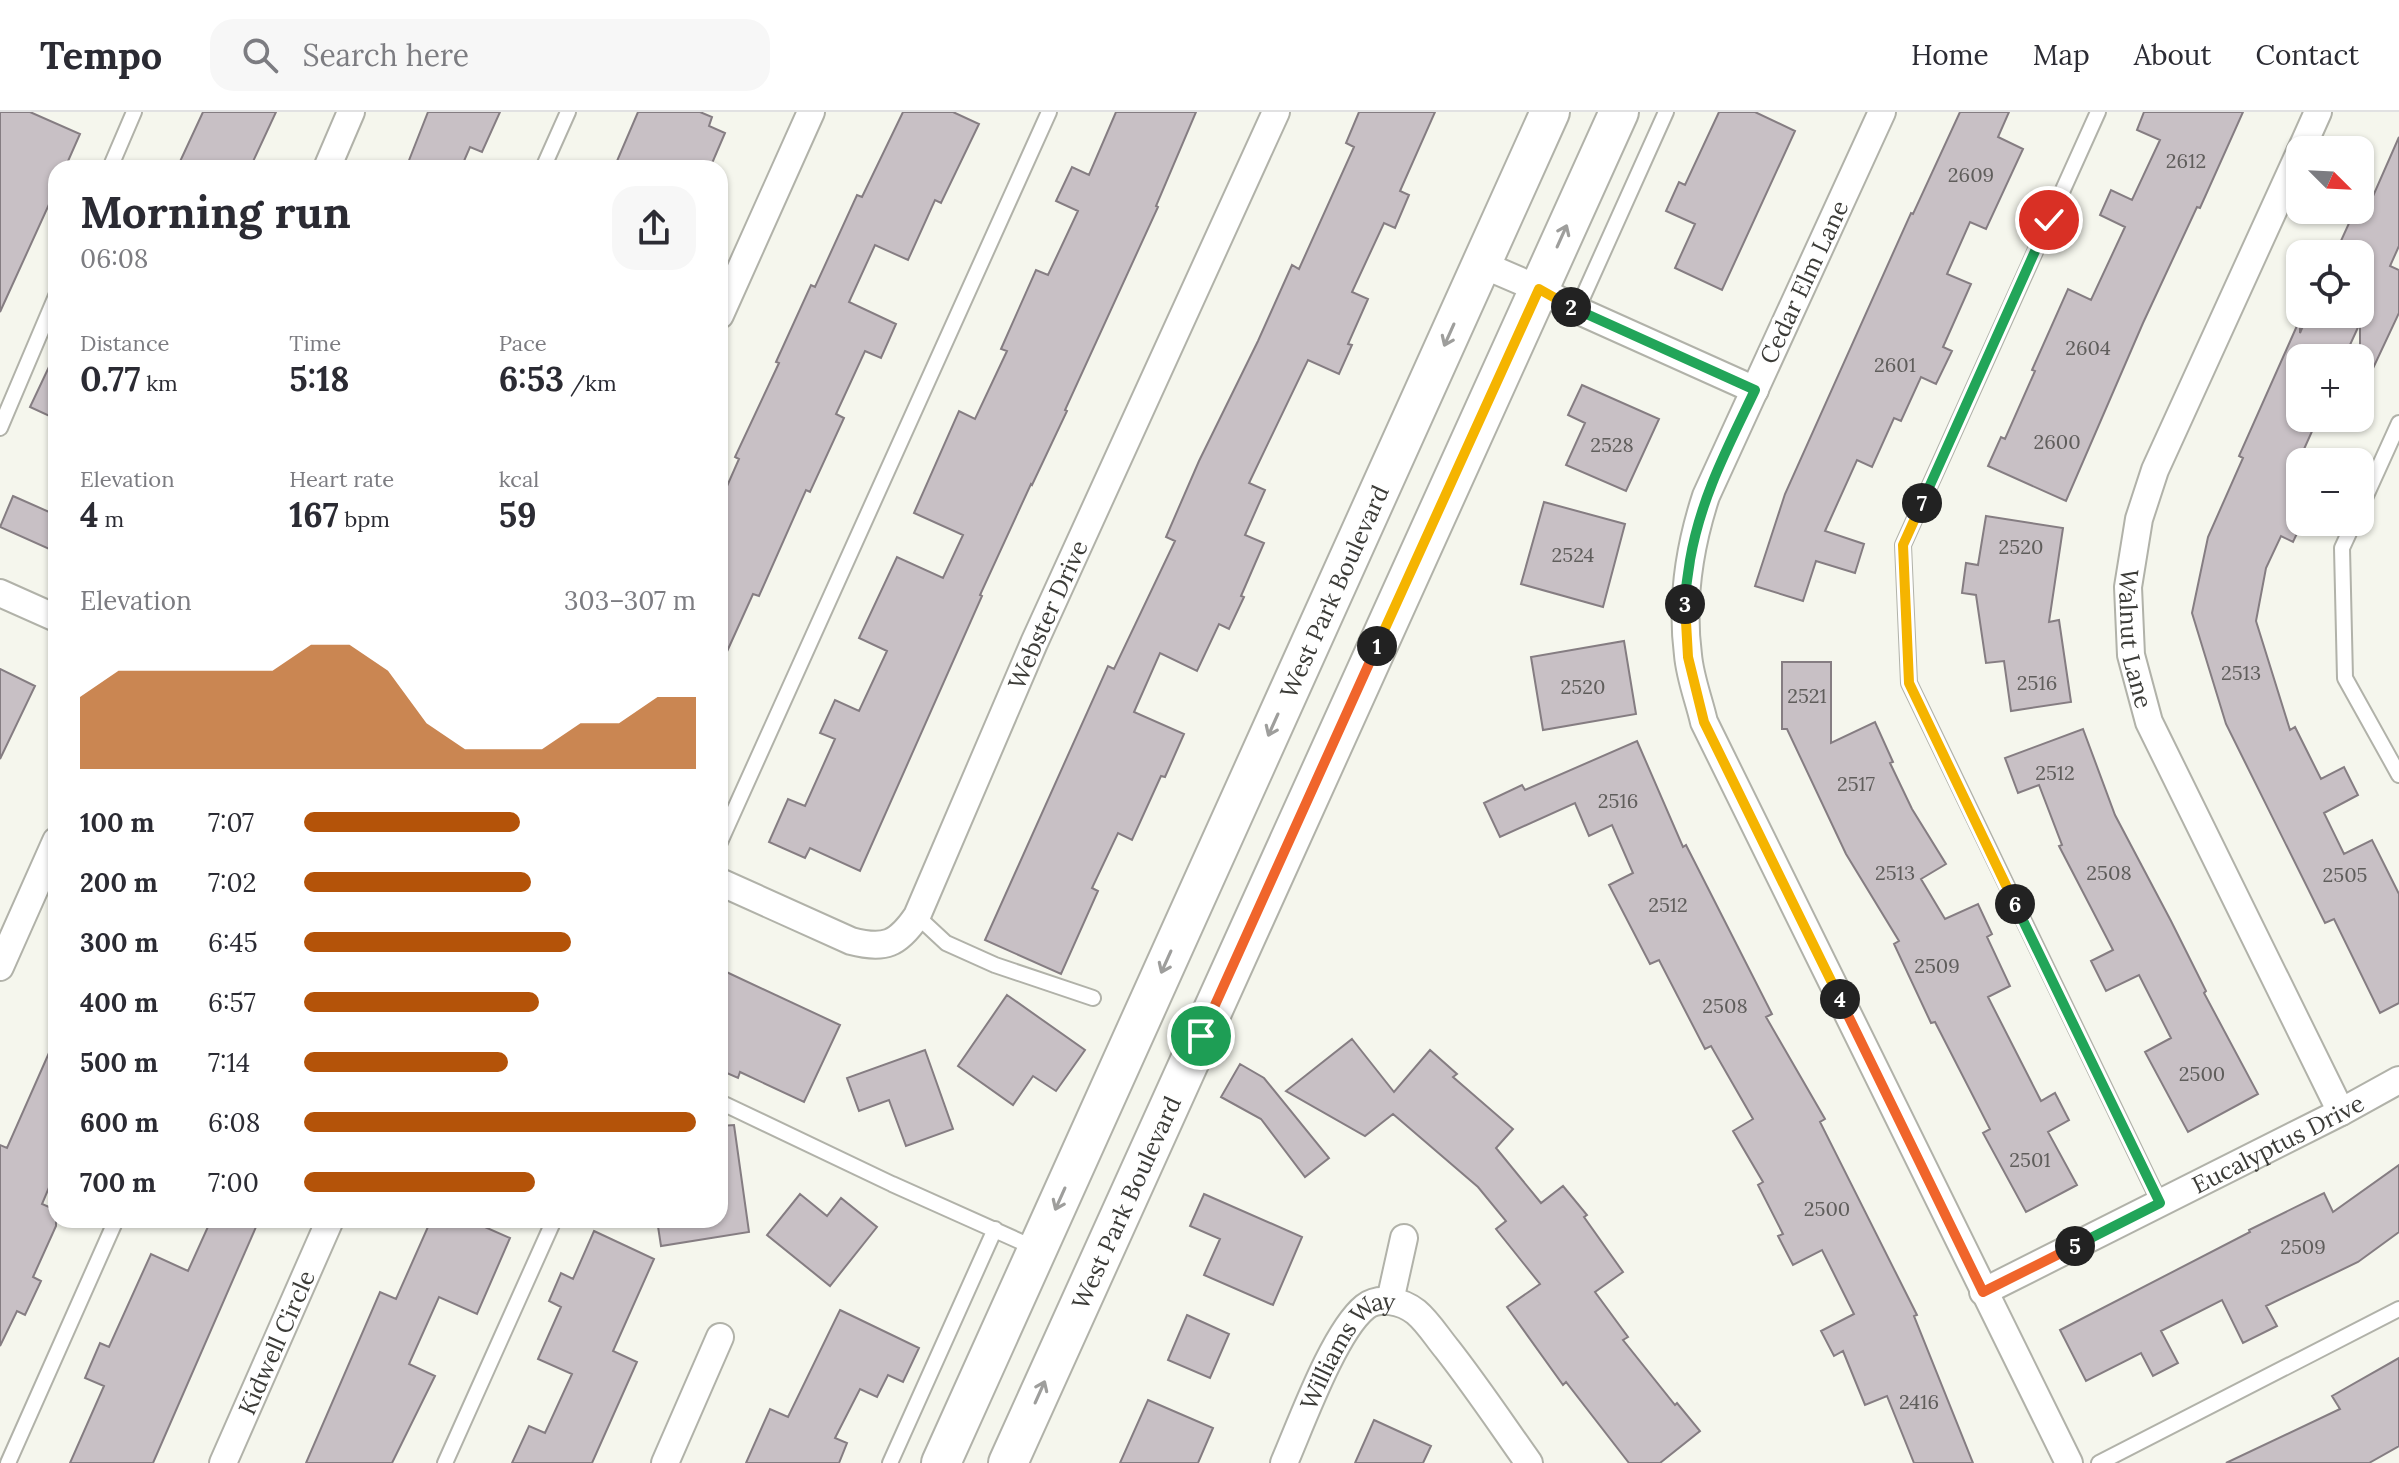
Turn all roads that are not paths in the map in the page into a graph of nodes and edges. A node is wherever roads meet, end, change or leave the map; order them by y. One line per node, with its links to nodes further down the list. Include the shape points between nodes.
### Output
1 (134, 112): 14 (lane)
2 (351, 112): 15 (street)
3 (568, 112): 16 (lane)
4 (811, 112): 20 (street)
5 (1049, 112): 31 (lane)
6 (1276, 112): 34 (street, Webster Drive, via 1034,643)
7 (1550, 112): 18 (main road, West Park Boulevard)
8 (1619, 112): 19 (main road, West Park Boulevard, one-way to 8)
9 (1666, 112): 21 (lane)
10 (1882, 112): 23 (street, Cedar Elm Lane)
11 (2098, 112): 40 (lane, via 1903,545 1909,683)
12 (2318, 112): 13 (street, Walnut Lane)
13 (2307, 136)
14 (113, 160)
15 (330, 160)
16 (547, 160)
17 (2286, 182): 39 (street, Walnut Lane, via 2155,470 2139,519 2128,587 2131,655 2149,722)
18 (1481, 264): 19 (street); 46 (main road, West Park Boulevard, one-way to 46)
19 (1539, 289): 21 (street); 57 (main road, West Park Boulevard, one-way to 19)
20 (728, 297)
21 (1577, 310): 23 (street)
22 (48, 315): 25 (lane)
23 (1755, 390): 47 (street, Cedar Elm Lane, via 1706,496 1685,592 1688,657 1704,722)
24 (2399, 423): 26 (lane)
25 (0, 428)
26 (2374, 478)
27 (2348, 536): 30 (lane, via 2342,548 2345,678)
28 (0, 593): 29 (street)
29 (48, 614)
30 (2399, 775)
31 (728, 824)
32 (48, 859): 35 (street)
33 (728, 886): 34 (street, Webster Drive, via 869,946 889,944 905,934)
34 (917, 916): 36 (lane, via 946,943)
35 (0, 967)
36 (1093, 998)
37 (2399, 1080): 39 (street, Eucalyptus Drive)
38 (728, 1106): 44 (lane)
39 (2341, 1112): 40 (street, Eucalyptus Drive)
40 (2160, 1203): 47 (street, Eucalyptus Drive)
41 (112, 1228): 51 (lane)
42 (326, 1228): 52 (street, Kidwell Circle)
43 (550, 1228): 53 (lane)
44 (995, 1229): 46 (lane); 55 (lane)
45 (1404, 1238): 48 (street, Williams Way)
46 (1037, 1249): 56 (main road, West Park Boulevard)
47 (1983, 1292): 60 (street, Cedar Elm Lane)
48 (1390, 1301): 58 (street, Williams Way, via 1366,1306 1350,1323); 59 (street, via 1414,1310 1425,1321)
49 (2399, 1309): 61 (lane)
50 (720, 1337): 54 (street)
51 (8, 1463)
52 (223, 1463)
53 (445, 1463)
54 (665, 1463)
55 (890, 1463)
56 (941, 1463)
57 (1008, 1463)
58 (1284, 1463)
59 (1529, 1463)
60 (2069, 1463)
61 (2099, 1463)

